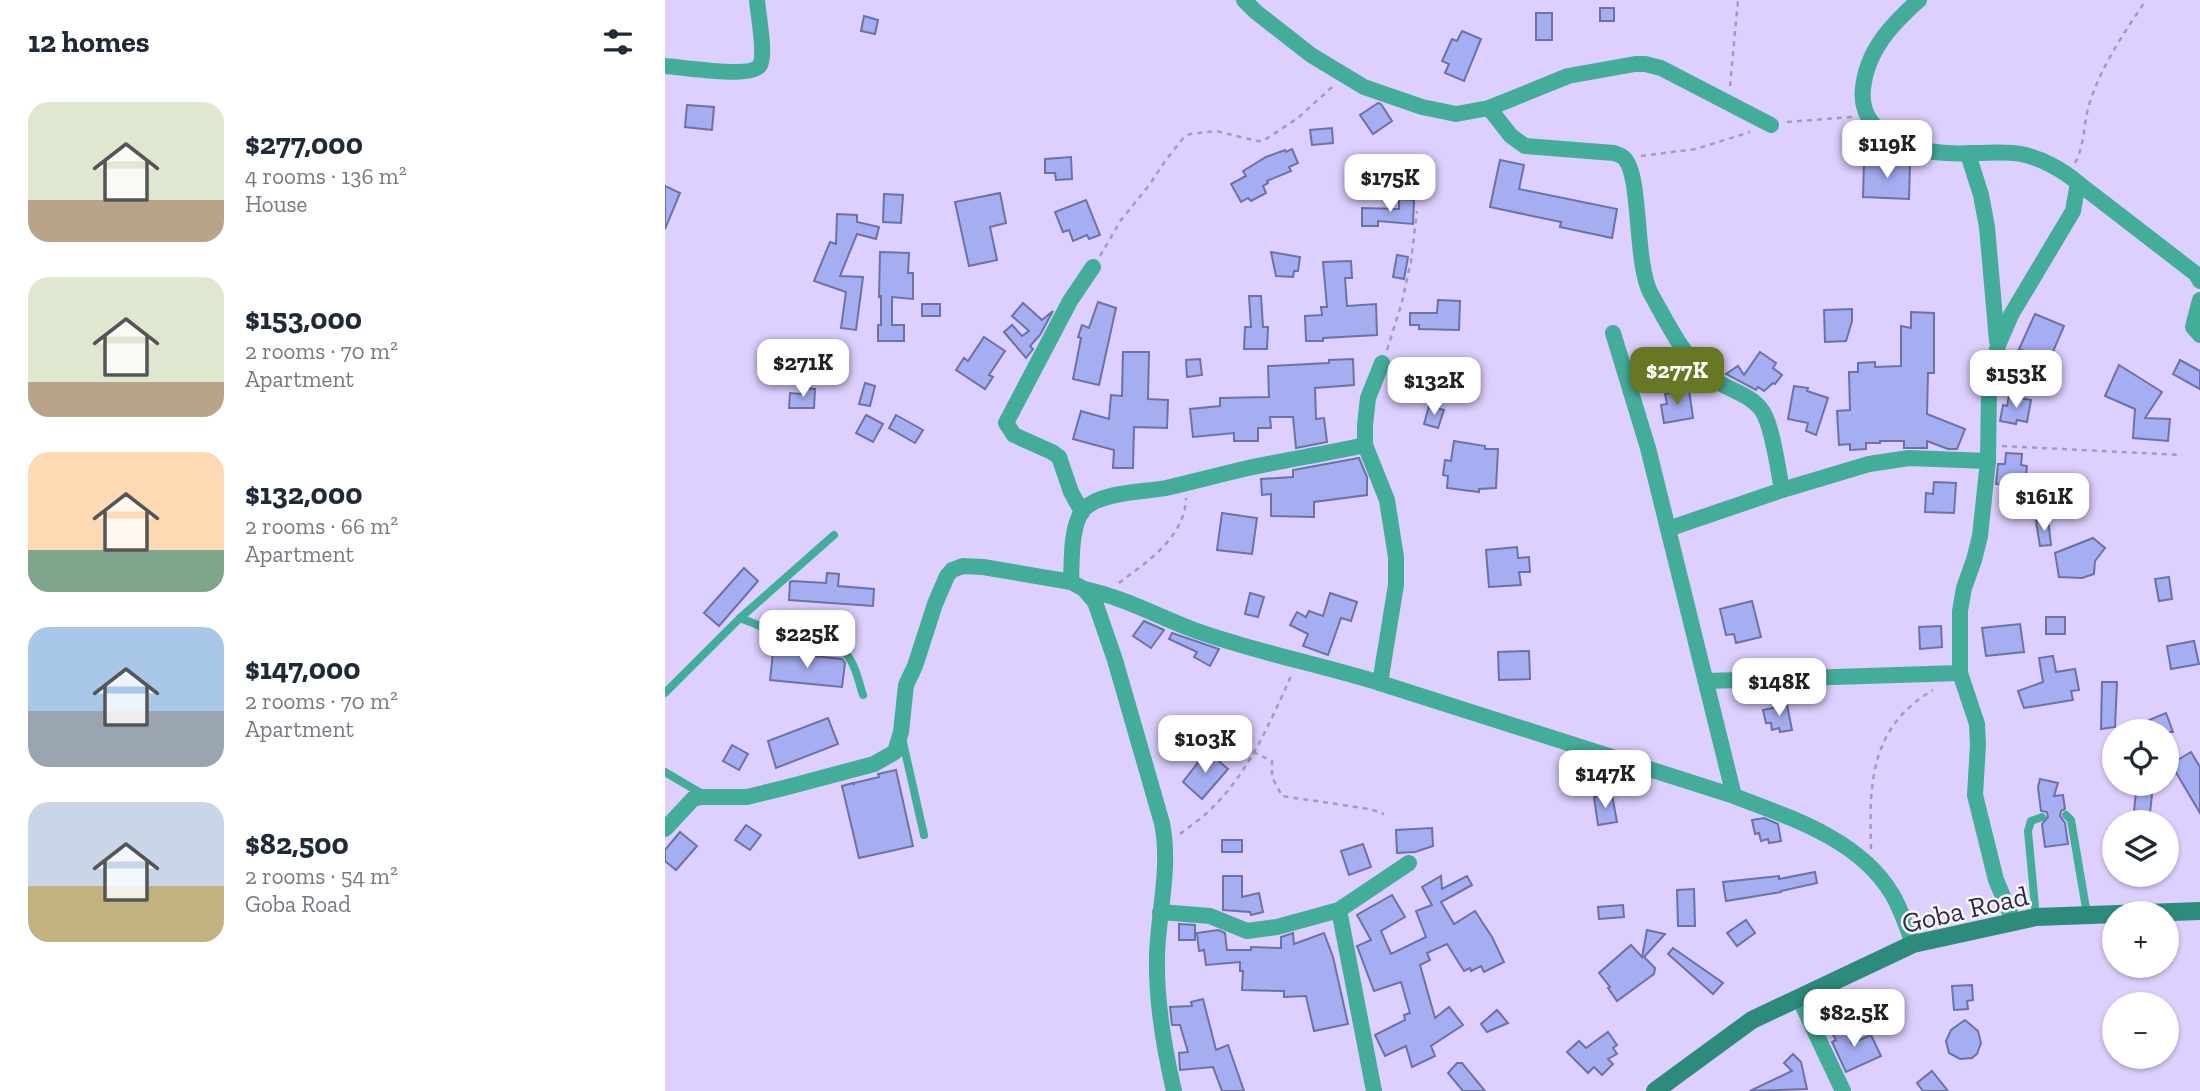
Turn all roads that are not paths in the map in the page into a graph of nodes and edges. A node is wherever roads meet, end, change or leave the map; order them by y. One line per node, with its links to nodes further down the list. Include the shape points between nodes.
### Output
1 (757, 0): 4 (street, via 762,55 754,71)
2 (1244, 0): 5 (street, via 1311,55 1364,87 1457,114)
3 (1919, 0): 7 (street, via 1879,42 1871,58 1862,96 1868,116 1883,134 1898,142)
4 (665, 66)
5 (1489, 108): 6 (street, via 1567,76 1646,64); 18 (street, via 1525,146 1614,153 1624,158 1633,184 1649,290 1689,358 1762,411)
6 (1772, 125)
7 (1968, 154): 8 (street, via 2022,154); 14 (street, via 1987,227)
8 (2074, 179): 10 (street); 14 (street, via 2073,211)
9 (1093, 267): 19 (street, via 1070,301 1006,423 1014,435 1059,457)
10 (2200, 281)
11 (2200, 300): 13 (street, via 2193,327)
12 (1613, 333): 20 (street)
13 (2200, 335)
14 (1998, 345): 17 (street, via 1989,390)
15 (1382, 363): 16 (street, via 1369,398)
16 (1365, 445): 19 (street, via 1109,497); 26 (street, via 1387,499 1396,557 1396,585)
17 (1988, 453): 18 (street, via 1869,464); 24 (street, via 1980,536 1959,611)
18 (1782, 490): 20 (street)
19 (1082, 512): 22 (street, via 1073,543)
20 (1668, 529): 25 (street)
21 (834, 535): 23 (lane)
22 (1078, 585): 26 (street, via 1194,630); 29 (street, via 983,567 952,570 906,685); 40 (street, via 1094,602 1115,660 1162,823 1166,845)
23 (740, 618): 27 (lane); 28 (lane, via 848,654)
24 (1960, 673): 25 (street); 43 (street, via 1977,724 1975,795 1996,880)
25 (1706, 681): 31 (street)
26 (1380, 683): 31 (street)
27 (665, 693)
28 (863, 695)
29 (901, 732): 32 (street, via 895,752 874,764 747,797); 36 (lane)
30 (665, 772): 32 (lane)
31 (1734, 796): 44 (street, via 1847,846 1872,867 1893,895)
32 (707, 797): 35 (street, via 693,799)
33 (2066, 815): 41 (lane, via 2071,820)
34 (2042, 817): 42 (lane, via 2031,821 2028,831)
35 (665, 829)
36 (924, 835)
37 (1409, 863): 38 (street)
38 (1339, 910): 40 (street, via 1250,931 1210,916); 47 (street)
39 (2200, 911): 41 (main road, Goba Road)
40 (1160, 912): 46 (street, via 1161,1018)
41 (2087, 914): 42 (main road, Goba Road)
42 (2036, 917): 43 (main road, Goba Road)
43 (2013, 920): 44 (main road, Goba Road)
44 (1913, 944): 45 (main road, Goba Road)
45 (1799, 998): 48 (main road, Goba Road, via 1752,1020); 49 (street)
46 (1174, 1091)
47 (1374, 1091)
48 (1655, 1091)
49 (1843, 1091)

